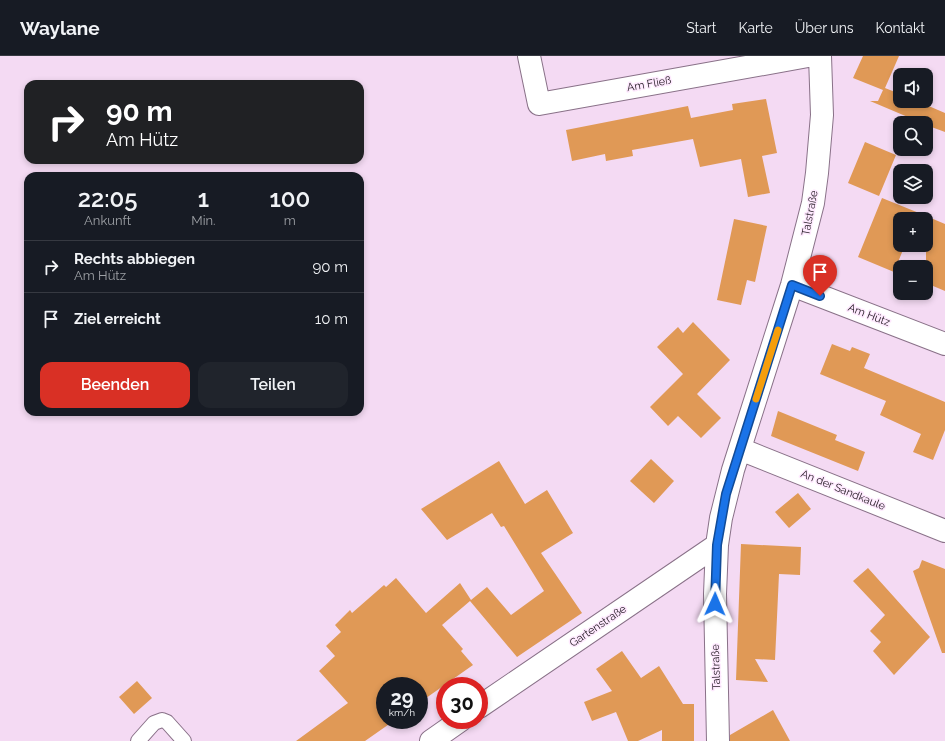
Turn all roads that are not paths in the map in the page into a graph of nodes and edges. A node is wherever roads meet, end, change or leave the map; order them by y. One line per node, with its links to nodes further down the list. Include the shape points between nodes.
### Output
1 (529, 56): 2 (street, Am Fließ, via 539,104)
2 (808, 56)
3 (820, 56): 4 (street, Talstraße, via 822,115 817,173 811,210)
4 (792, 285): 5 (street, Am Hütz); 6 (street, Talstraße)
5 (945, 344)
6 (740, 449): 7 (street, An der Sandkaule); 8 (street, Talstraße, via 726,494)
7 (945, 531)
8 (717, 545): 9 (street, Gartenstraße); 14 (street, Talstraße, via 715,613)
9 (488, 701)
10 (448, 729): 13 (street)
11 (138, 741): 12 (lane, via 154,723 162,720 167,722)
12 (184, 741)
13 (431, 741)
14 (718, 741)

